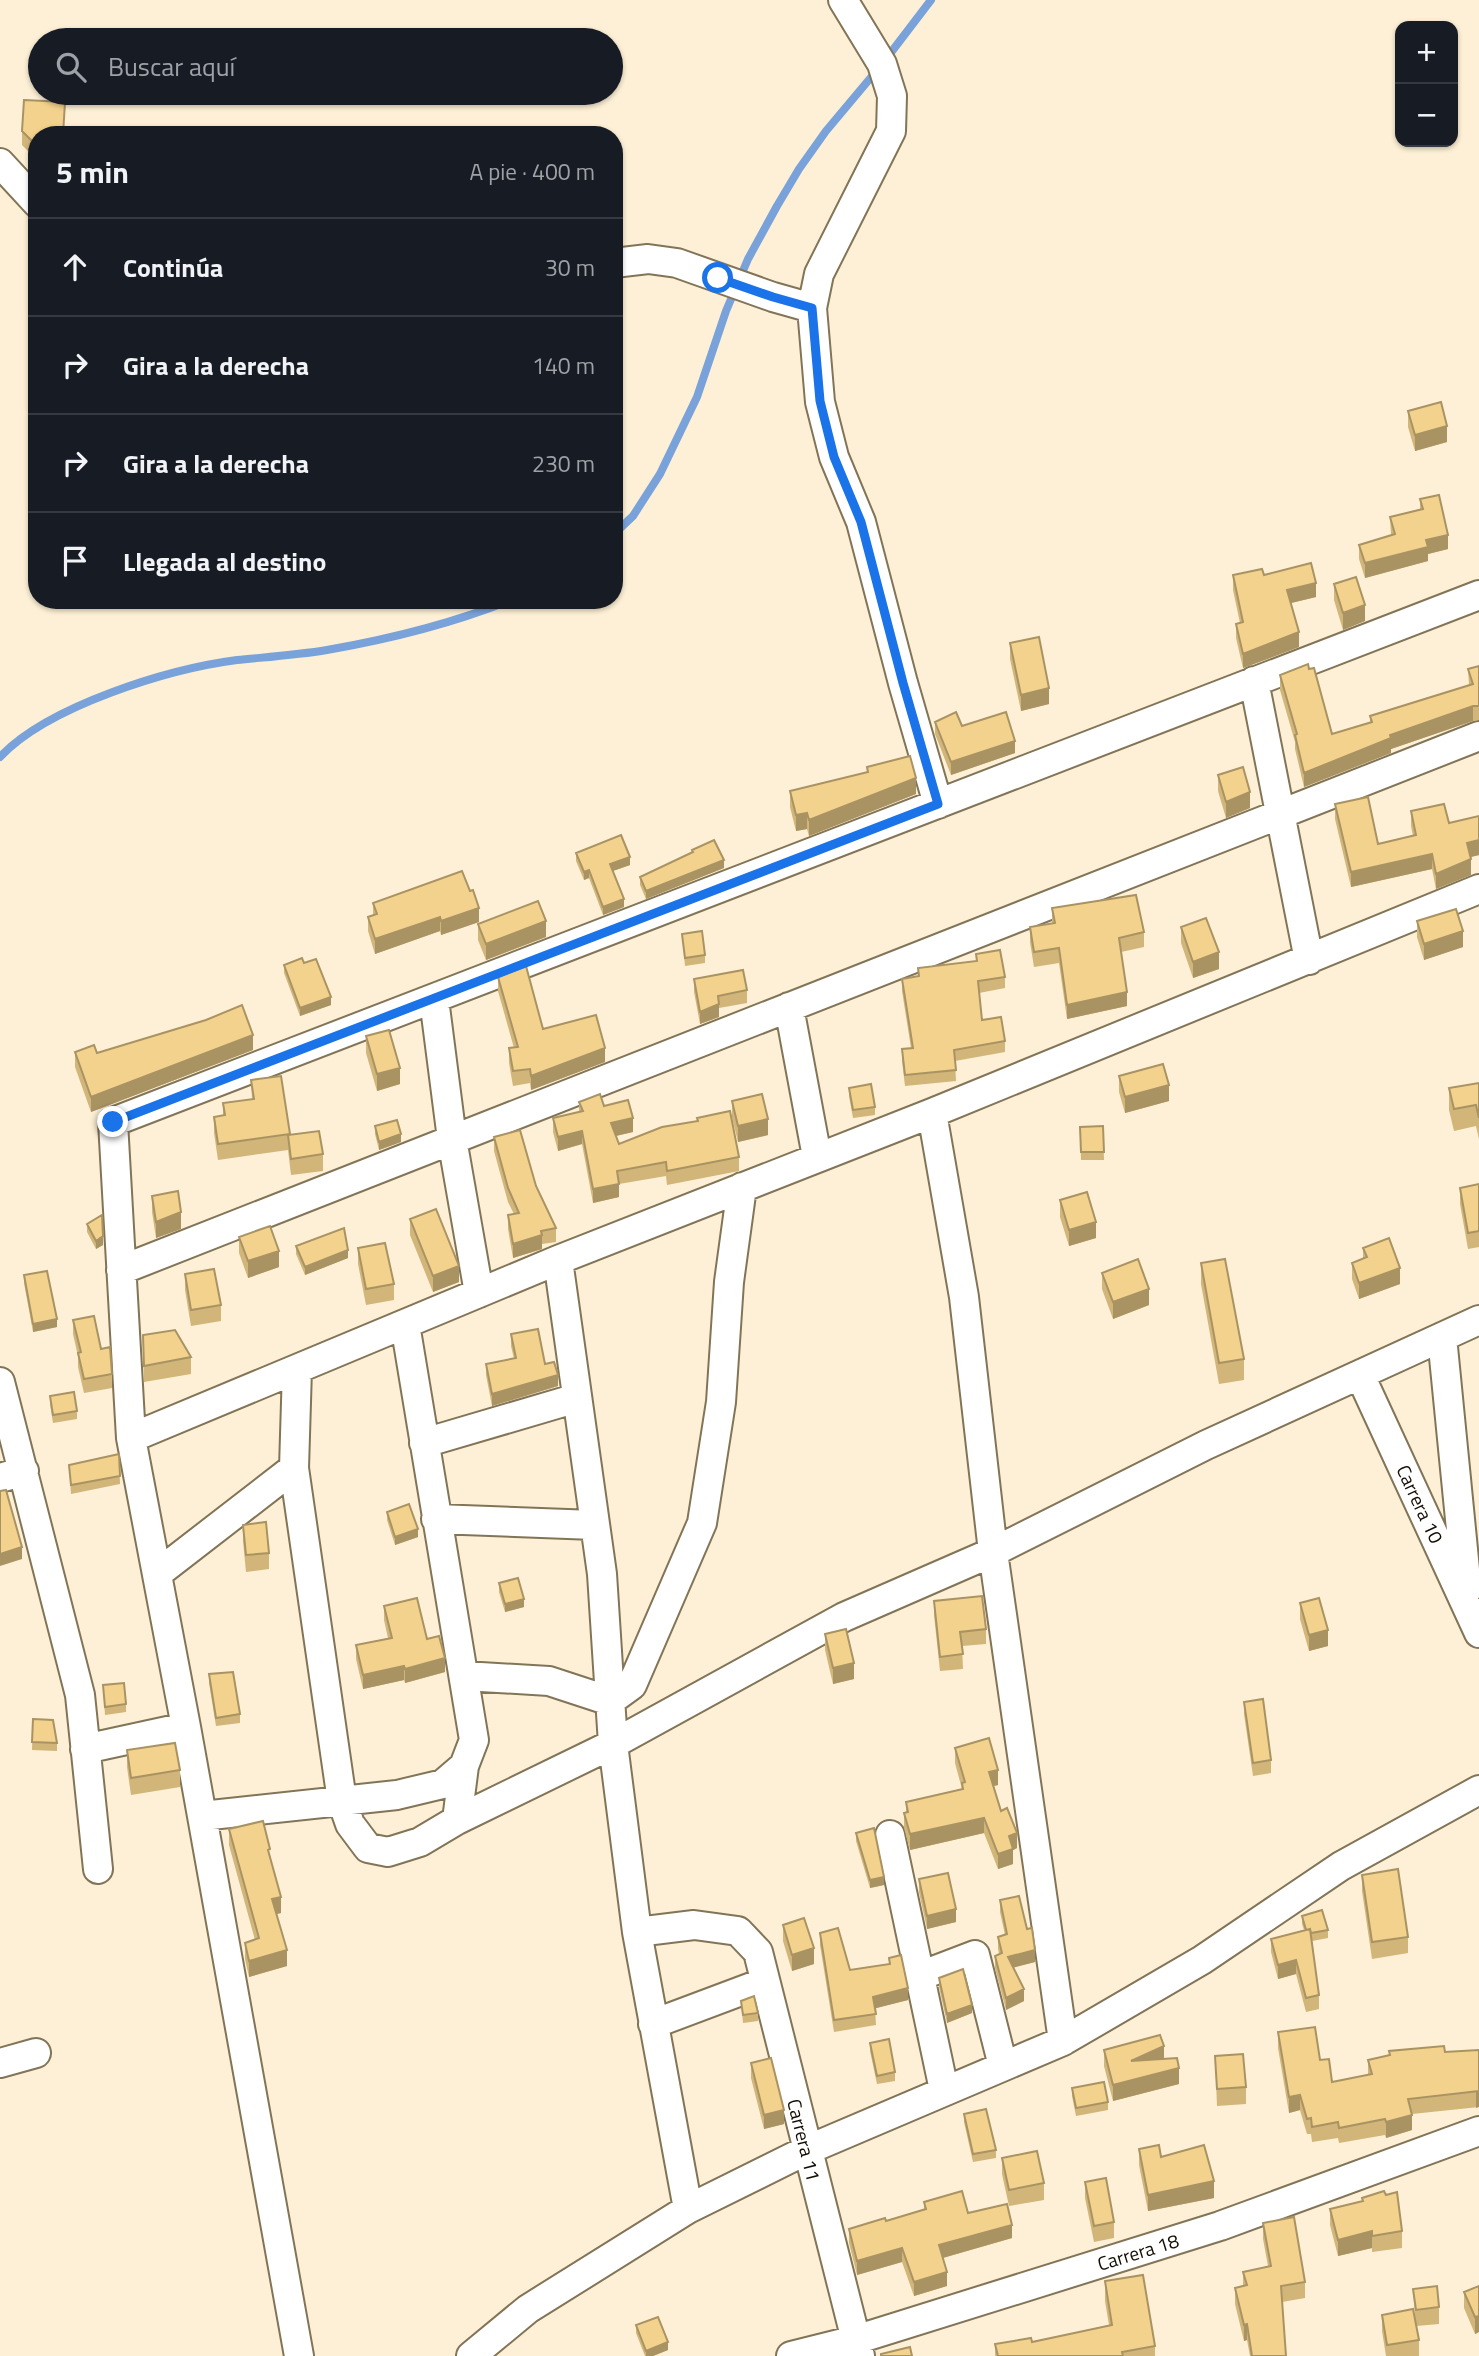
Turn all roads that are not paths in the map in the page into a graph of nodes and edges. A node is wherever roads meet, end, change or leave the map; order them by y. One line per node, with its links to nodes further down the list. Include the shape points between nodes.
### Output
1 (843, 0): 5 (street, via 882,64 892,96 891,131 819,274)
2 (0, 163): 3 (street)
3 (28, 193)
4 (623, 261): 5 (street, via 677,263)
5 (812, 308): 9 (street, via 820,401 834,457 861,522)
6 (1479, 594): 7 (street)
7 (1254, 681): 9 (street); 10 (street)
8 (1479, 736): 10 (street)
9 (938, 804): 13 (street)
10 (1279, 814): 12 (street); 14 (street)
11 (1479, 889): 12 (street)
12 (1309, 960): 15 (street)
13 (433, 999): 16 (street); 20 (street, via 113,1122)
14 (789, 1007): 16 (street); 17 (street)
15 (932, 1113): 17 (street); 35 (street, via 964,1297)
16 (453, 1139): 20 (street); 21 (street)
17 (817, 1157): 18 (street)
18 (742, 1187): 19 (street); 39 (street, via 729,1282 721,1402 702,1523 632,1685)
19 (558, 1260): 21 (street); 28 (street)
20 (121, 1270): 29 (street)
21 (479, 1293): 23 (street)
22 (1479, 1320): 24 (street)
23 (405, 1324): 25 (street); 30 (street)
24 (1442, 1337): 26 (street); 37 (street)
25 (297, 1369): 29 (street); 31 (street)
26 (1360, 1375): 35 (street, via 1206,1445); 37 (street, Carrera 10)
27 (0, 1381): 32 (street)
28 (577, 1398): 30 (street); 34 (street)
29 (131, 1438): 36 (street)
30 (424, 1443): 33 (street)
31 (294, 1468): 36 (street); 45 (street)
32 (12, 1474): 42 (street, via 80,1695)
33 (436, 1518): 34 (street); 38 (street)
34 (594, 1525): 39 (street, via 602,1574)
35 (993, 1552): 41 (street, via 844,1618); 54 (street)
36 (157, 1574): 40 (street)
37 (1474, 1621)
38 (464, 1675): 39 (street, via 549,1681); 43 (street, via 474,1740)
39 (610, 1701): 41 (street)
40 (186, 1727): 42 (street); 46 (street)
41 (613, 1744): 47 (street); 50 (street)
42 (85, 1749): 49 (street)
43 (464, 1766): 45 (street, via 443,1784); 47 (street)
44 (1479, 1790): 54 (street, via 1341,1866 1202,1960)
45 (342, 1801): 46 (street); 47 (street, via 350,1824 368,1848 388,1852 420,1842)
46 (202, 1816): 63 (street)
47 (457, 1820)
48 (890, 1835): 51 (street)
49 (98, 1869)
50 (638, 1932): 52 (street, Carrera 11, via 694,1925 738,1931 758,1952); 53 (street)
51 (920, 1976): 57 (street, via 975,1955); 58 (street)
52 (765, 1982): 53 (street); 60 (street, Carrera 11)
53 (653, 2024): 61 (street)
54 (1063, 2041): 57 (street)
55 (36, 2053): 56 (street)
56 (0, 2063)
57 (1003, 2066): 58 (street)
58 (944, 2090): 60 (street)
59 (1479, 2131): 62 (street, Carrera 18, via 1220,2226)
60 (807, 2150): 61 (street); 62 (street, Carrera 11)
61 (688, 2209): 64 (street, via 528,2309)
62 (857, 2348): 65 (street, Carrera 18)
63 (299, 2356)
64 (471, 2356)
65 (791, 2356)

